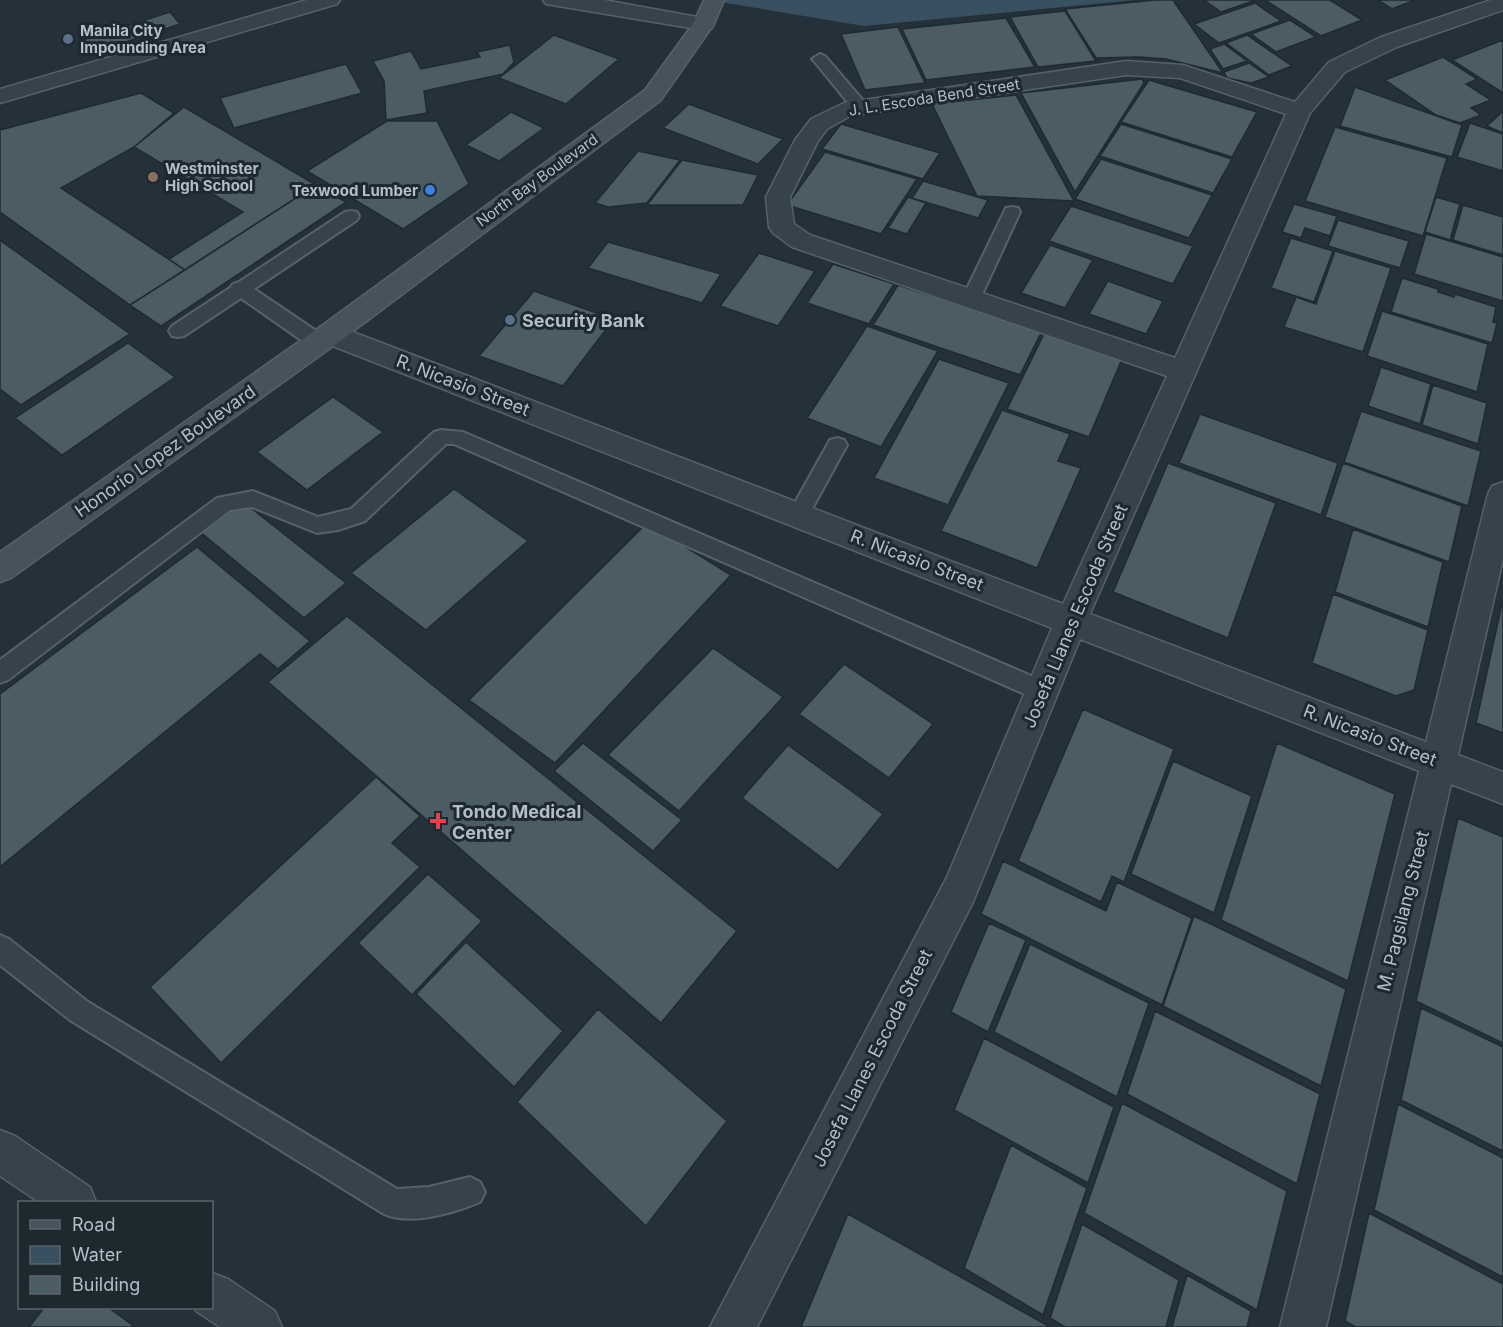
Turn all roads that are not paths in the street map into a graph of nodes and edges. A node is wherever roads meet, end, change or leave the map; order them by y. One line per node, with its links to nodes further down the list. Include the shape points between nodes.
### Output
1 (330, 0): 6 (street)
2 (553, 0): 4 (street)
3 (1503, 3): 8 (street, Josefa Llanes Escoda Street, via 1389,42 1337,67)
4 (710, 9): 14 (main road, North Bay Boulevard, via 653,95)
5 (820, 59): 7 (lane)
6 (0, 96)
7 (860, 107): 8 (street, J. L. Escoda Bend Street, via 1126,68 1183,72); 12 (street, J. L. Escoda Bend Street, via 844,110 819,124 807,140 778,197 782,227 801,241)
8 (1299, 111): 15 (street, Josefa Llanes Escoda Street)
9 (1012, 212): 12 (lane)
10 (351, 216): 11 (lane)
11 (239, 288): 13 (lane); 14 (lane)
12 (970, 299): 15 (street, J. L. Escoda Bend Street)
13 (178, 331)
14 (324, 338): 18 (street, R. Nicasio Street); 19 (main road, Honorio Lopez Boulevard)
15 (1183, 371): 20 (street, Josefa Llanes Escoda Street)
16 (837, 445): 18 (lane)
17 (1503, 494): 23 (street, M. Pagsilang Street)
18 (799, 514): 20 (street, R. Nicasio Street)
19 (0, 569)
20 (1072, 619): 22 (street, Josefa Llanes Escoda Street); 23 (street, R. Nicasio Street)
21 (0, 673): 22 (lane, via 224,504 253,499 317,525 338,522 358,515 441,437 456,437)
22 (1042, 691): 31 (street, Josefa Llanes Escoda Street, via 960,889)
23 (1438, 762): 24 (street, R. Nicasio Street); 32 (street, M. Pagsilang Street)
24 (1503, 788)
25 (0, 948): 27 (lane, via 79,1011 394,1204 429,1202)
26 (0, 1151): 28 (street)
27 (470, 1192)
28 (72, 1201)
29 (213, 1296): 30 (street)
30 (259, 1327)
31 (733, 1327)
32 (1303, 1327)

